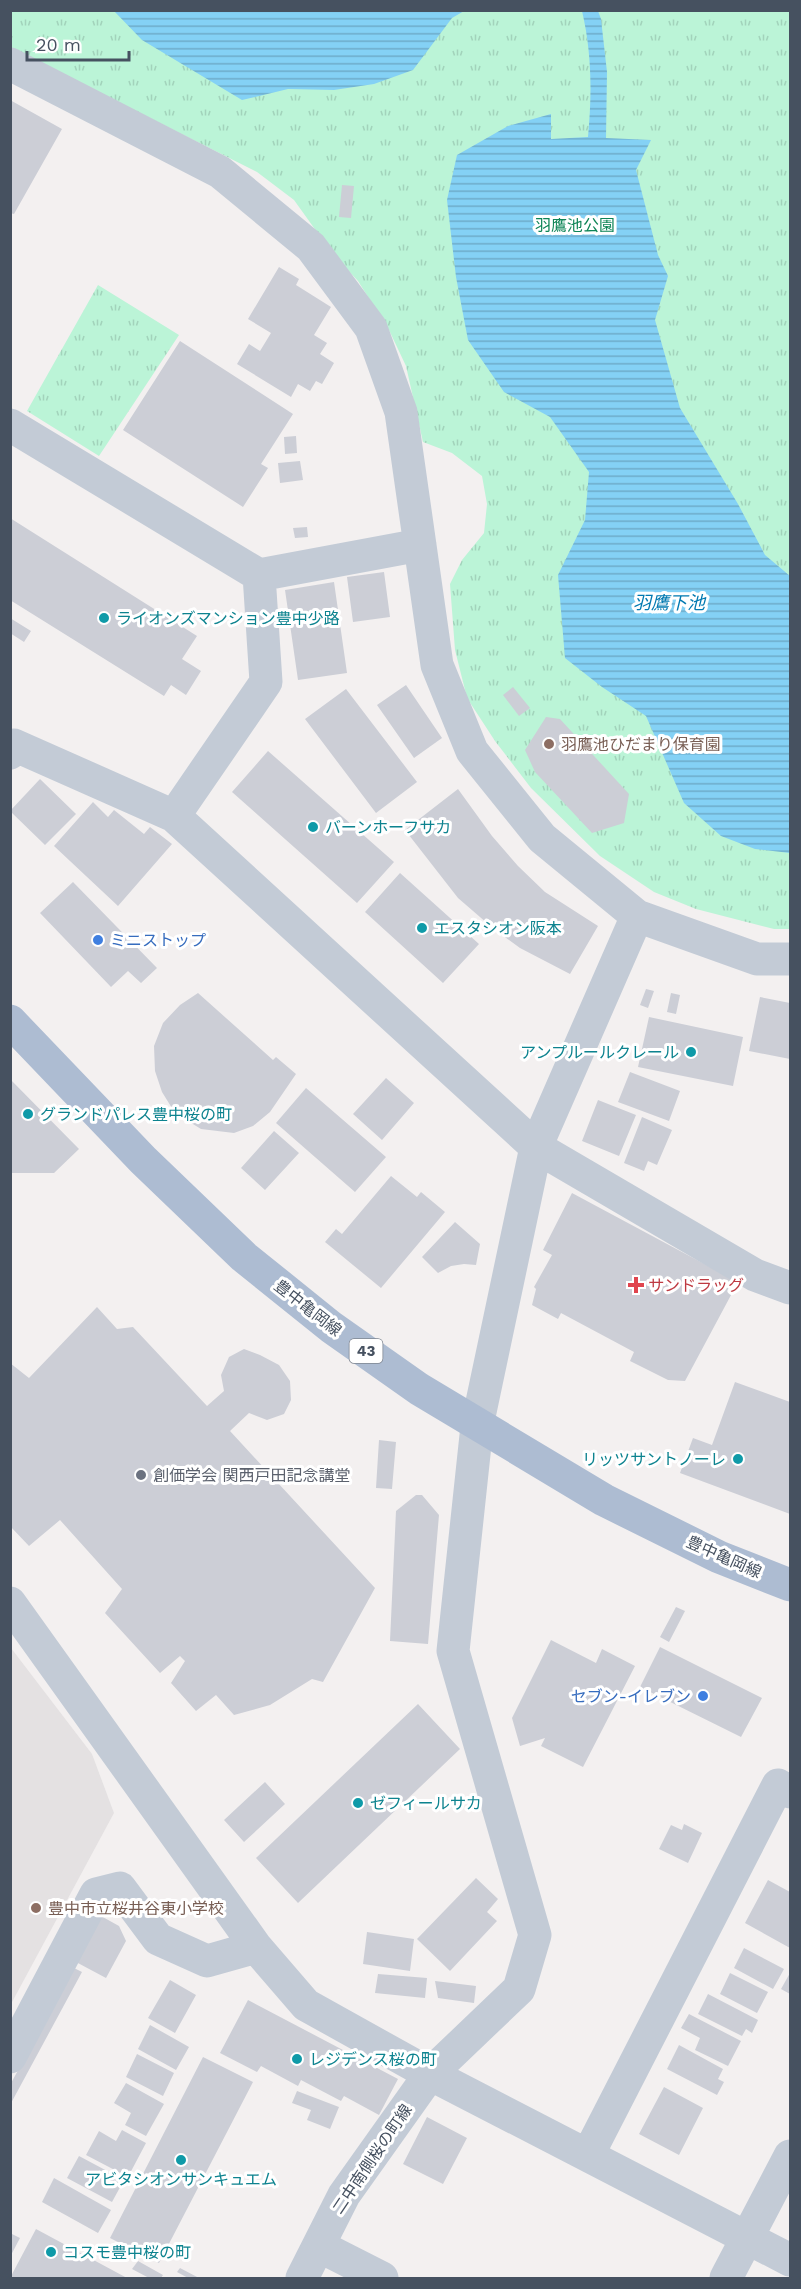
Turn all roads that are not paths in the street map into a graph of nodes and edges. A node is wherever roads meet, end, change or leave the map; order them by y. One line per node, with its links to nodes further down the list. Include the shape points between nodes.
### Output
1 (10, 64): 3 (street, via 220,172 311,247 371,328 401,412)
2 (10, 425): 4 (street)
3 (420, 545): 4 (street); 7 (street, via 437,665 472,751 542,838)
4 (259, 575): 6 (street, via 266,682)
5 (10, 753): 6 (street, via 14,746)
6 (174, 816): 10 (street)
7 (637, 916): 8 (street, via 757,959); 10 (street, 二中南側桜の町線)
8 (790, 959)
9 (10, 1021): 12 (main road, 豊中亀岡線 / 43, via 143,1160 244,1257 332,1327)
10 (536, 1147): 11 (street, via 755,1275); 12 (street, 二中南側桜の町線)
11 (790, 1288)
12 (477, 1426): 13 (main road, 豊中亀岡線 / 43, via 604,1500 719,1557); 18 (street, 二中南側桜の町線, via 453,1651 535,1935 519,1989)
13 (790, 1585)
14 (10, 1603): 16 (street)
15 (790, 1792): 19 (street, via 778,1785)
16 (256, 1947): 17 (street, via 207,1961 158,1939 120,1888 96,1894); 18 (street, via 306,2005)
17 (10, 2057)
18 (430, 2074): 19 (street); 22 (street, 二中南側桜の町線, via 344,2195)
19 (588, 2155): 21 (street)
20 (790, 2156): 21 (street)
21 (747, 2237): 23 (street); 26 (street)
22 (319, 2246): 24 (street, 二中南側桜の町線); 25 (street)
23 (790, 2260)
24 (302, 2278)
25 (382, 2278)
26 (726, 2278)

